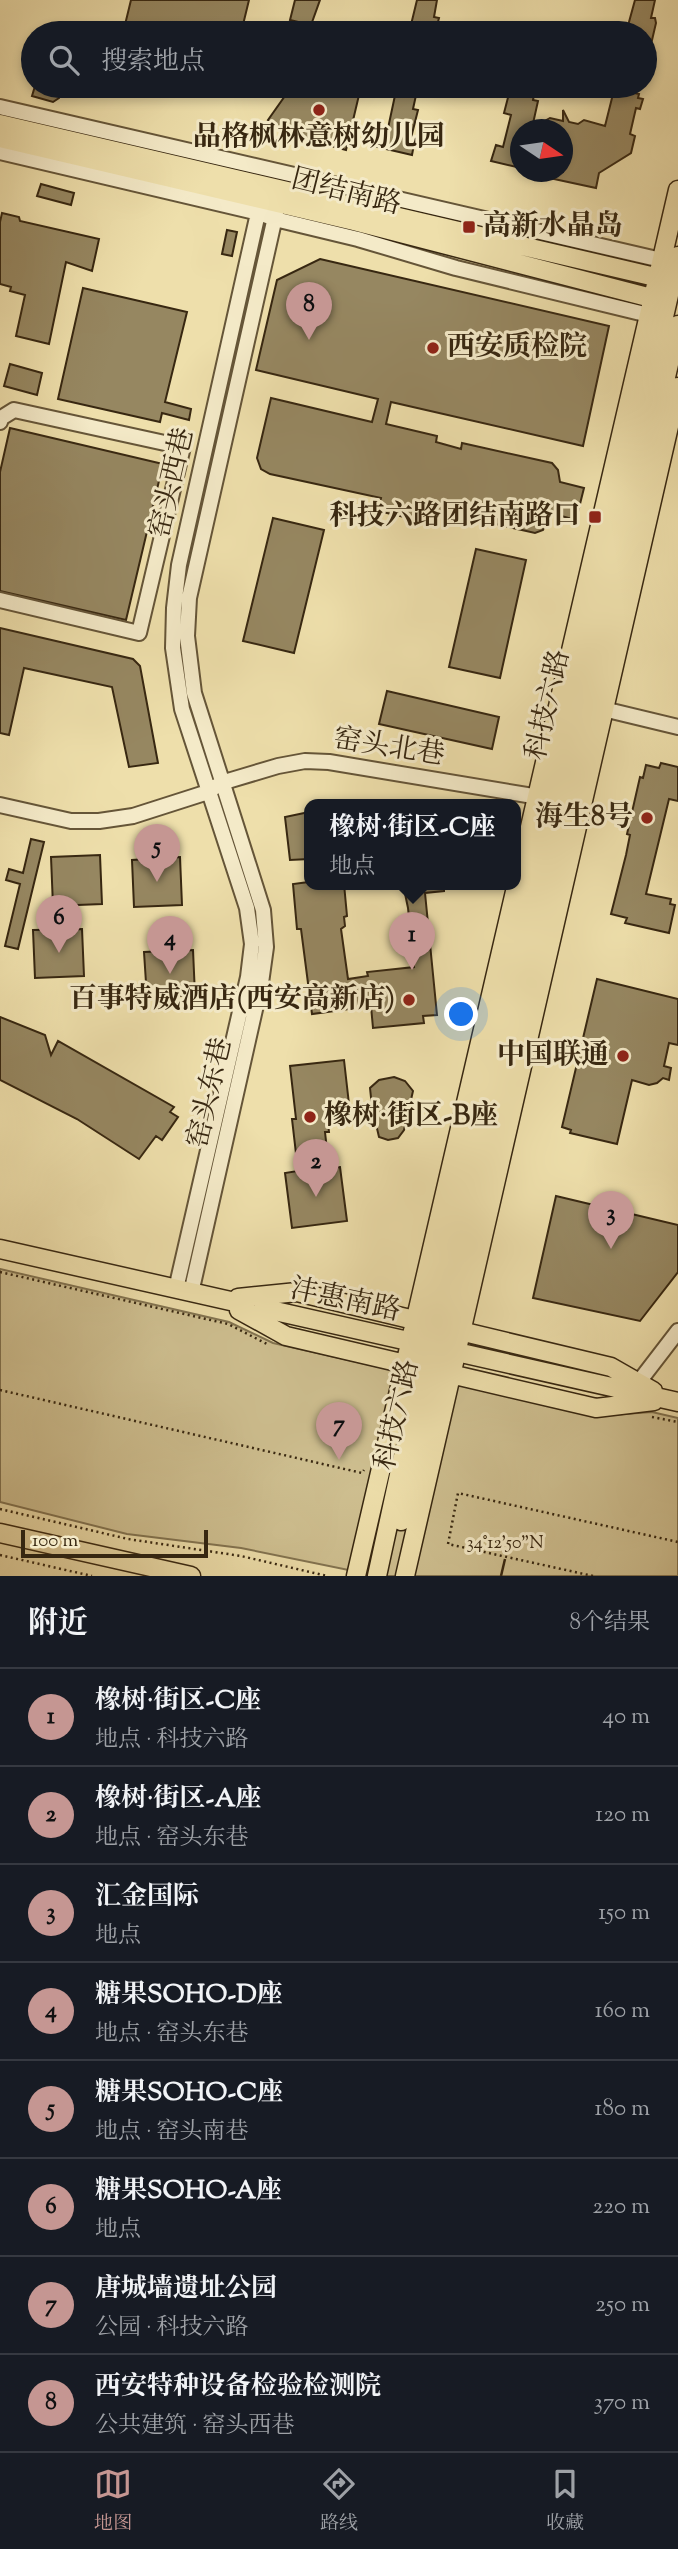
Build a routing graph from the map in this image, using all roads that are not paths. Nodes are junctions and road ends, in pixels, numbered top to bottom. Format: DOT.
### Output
graph roads {
  1 [pos="0,107"];
  2 [pos="0,124"];
  3 [pos="0,138"];
  4 [pos="0,152"];
  5 [pos="678,190"];
  6 [pos="270,202"];
  7 [pos="672,269"];
  8 [pos="667,313"];
  9 [pos="678,387"];
  10 [pos="0,422"];
  11 [pos="0,600"];
  12 [pos="590,706"];
  13 [pos="678,727"];
  14 [pos="221,783"];
  15 [pos="208,792"];
  16 [pos="553,799"];
  17 [pos="0,805"];
  18 [pos="0,1249"];
  19 [pos="184,1291"];
  20 [pos="220,1300"];
  21 [pos="439,1326"];
  22 [pos="678,1331"];
  23 [pos="434,1347"];
  24 [pos="428,1369"];
  25 [pos="638,1382"];
  26 [pos="673,1401"];
  27 [pos="0,1533"];
  28 [pos="191,1576"];
  29 [pos="356,1576"];
  30 [pos="377,1576"];
  31 [pos="388,1576"];
  32 [pos="405,1576"];
  1 -- 7 [label="street"];
  2 -- 6 [label="main road, 团结南路"];
  3 -- 6 [label="main road, 团结南路"];
  4 -- 6 [label="street"];
  5 -- 7 [label="main road, 科技六路"];
  6 -- 7 [label="main road, 团结南路"];
  6 -- 8 [label="main road, 团结南路"];
  6 -- 14 [label="street, 窑头西巷"];
  6 -- 15 [label="street, 窑头西巷"];
  7 -- 8 [label="main road, 科技六路"];
  8 -- 12 [label="main road, 科技六路"];
  8 -- 16 [label="main road"];
  9 -- 12 [label="main road"];
  10 -- 11 [label="street"];
  12 -- 13 [label="street"];
  12 -- 16 [label="main road, 科技六路"];
  12 -- 21 [label="main road"];
  14 -- 15 [label="street, 窑头北巷"];
  14 -- 16 [label="street, 窑头北巷"];
  14 -- 19 [label="street, 窑头东巷"];
  15 -- 17 [label="street, 窑头北巷"];
  15 -- 19 [label="street, 窑头东巷"];
  16 -- 21 [label="main road, 科技六路"];
  18 -- 19 [label="main road, 沣惠南路"];
  19 -- 20 [label="main road, 沣惠南路"];
  20 -- 21 [label="main road"];
  20 -- 23 [label="main road, 沣惠南路"];
  20 -- 24 [label="main road"];
  21 -- 23 [label="main road, 科技六路"];
  21 -- 23 [label="main road"];
  21 -- 25 [label="main road"];
  22 -- 25 [label="street"];
  23 -- 24 [label="main road, 科技六路"];
  23 -- 24 [label="main road"];
  23 -- 26 [label="main road, 沣惠南路"];
  24 -- 26 [label="main road"];
  24 -- 29 [label="main road"];
  24 -- 30 [label="main road, 科技六路"];
  24 -- 31 [label="main road, 科技六路"];
  24 -- 32 [label="main road"];
  25 -- 26 [label="main road"];
  27 -- 28 [label="main road"];
}
